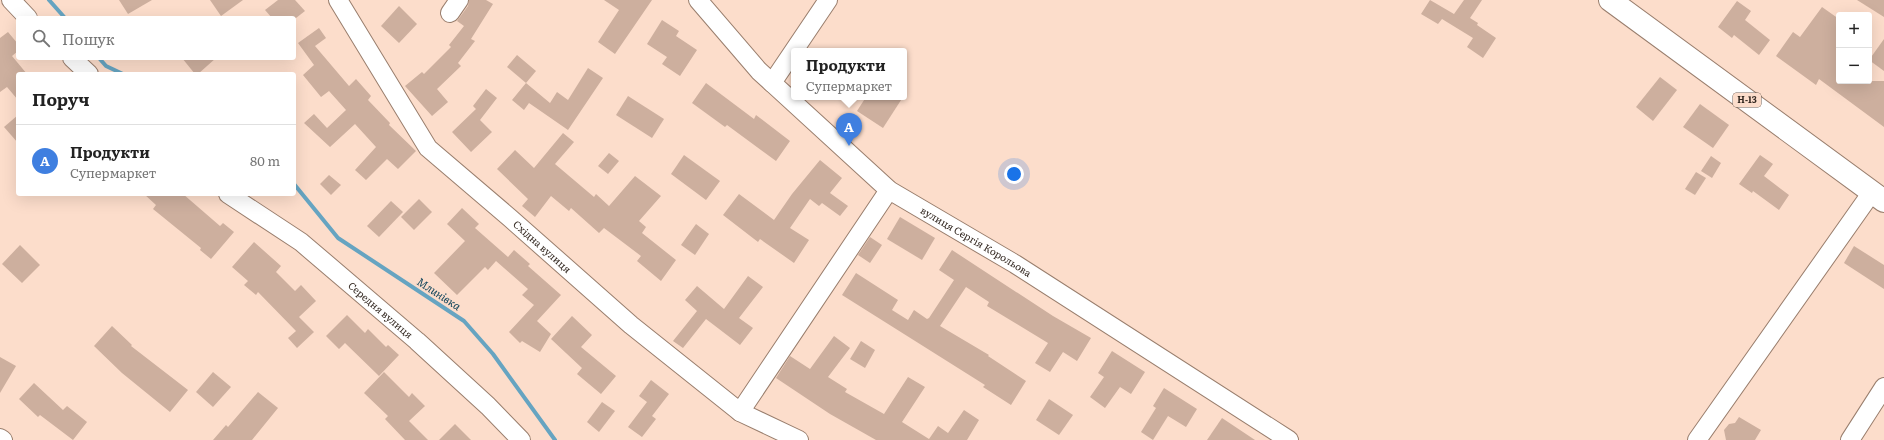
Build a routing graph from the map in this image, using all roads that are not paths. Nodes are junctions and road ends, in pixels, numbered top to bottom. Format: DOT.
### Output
graph roads {
  1 [pos="11,0"];
  2 [pos="338,0"];
  3 [pos="698,0"];
  4 [pos="828,0"];
  5 [pos="1610,0"];
  6 [pos="26,16"];
  7 [pos="796,48"];
  8 [pos="791,55"];
  9 [pos="74,60"];
  10 [pos="87,72"];
  11 [pos="772,83"];
  12 [pos="889,190"];
  13 [pos="231,196"];
  14 [pos="1878,196"];
  15 [pos="1884,387"];
  16 [pos="740,412"];
  17 [pos="0,438"];
  18 [pos="3,440"];
  19 [pos="521,440"];
  20 [pos="799,440"];
  21 [pos="1289,440"];
  22 [pos="1697,440"];
  23 [pos="1850,440"];
  1 -- 6 [label="street"];
  2 -- 16 [label="street, Східна вулиця"];
  3 -- 11 [label="street, вулиця Сергія Корольова"];
  4 -- 7 [label="street"];
  5 -- 14 [label="main road, Н-13"];
  8 -- 11 [label="street"];
  9 -- 10 [label="street"];
  11 -- 12 [label="street, вулиця Сергія Корольова"];
  12 -- 16 [label="street"];
  12 -- 21 [label="street, вулиця Сергія Корольова"];
  13 -- 19 [label="street, Середня вулиця"];
  14 -- 22 [label="street"];
  15 -- 23 [label="street"];
  16 -- 20 [label="street, Східна вулиця"];
  17 -- 18 [label="street"];
}
